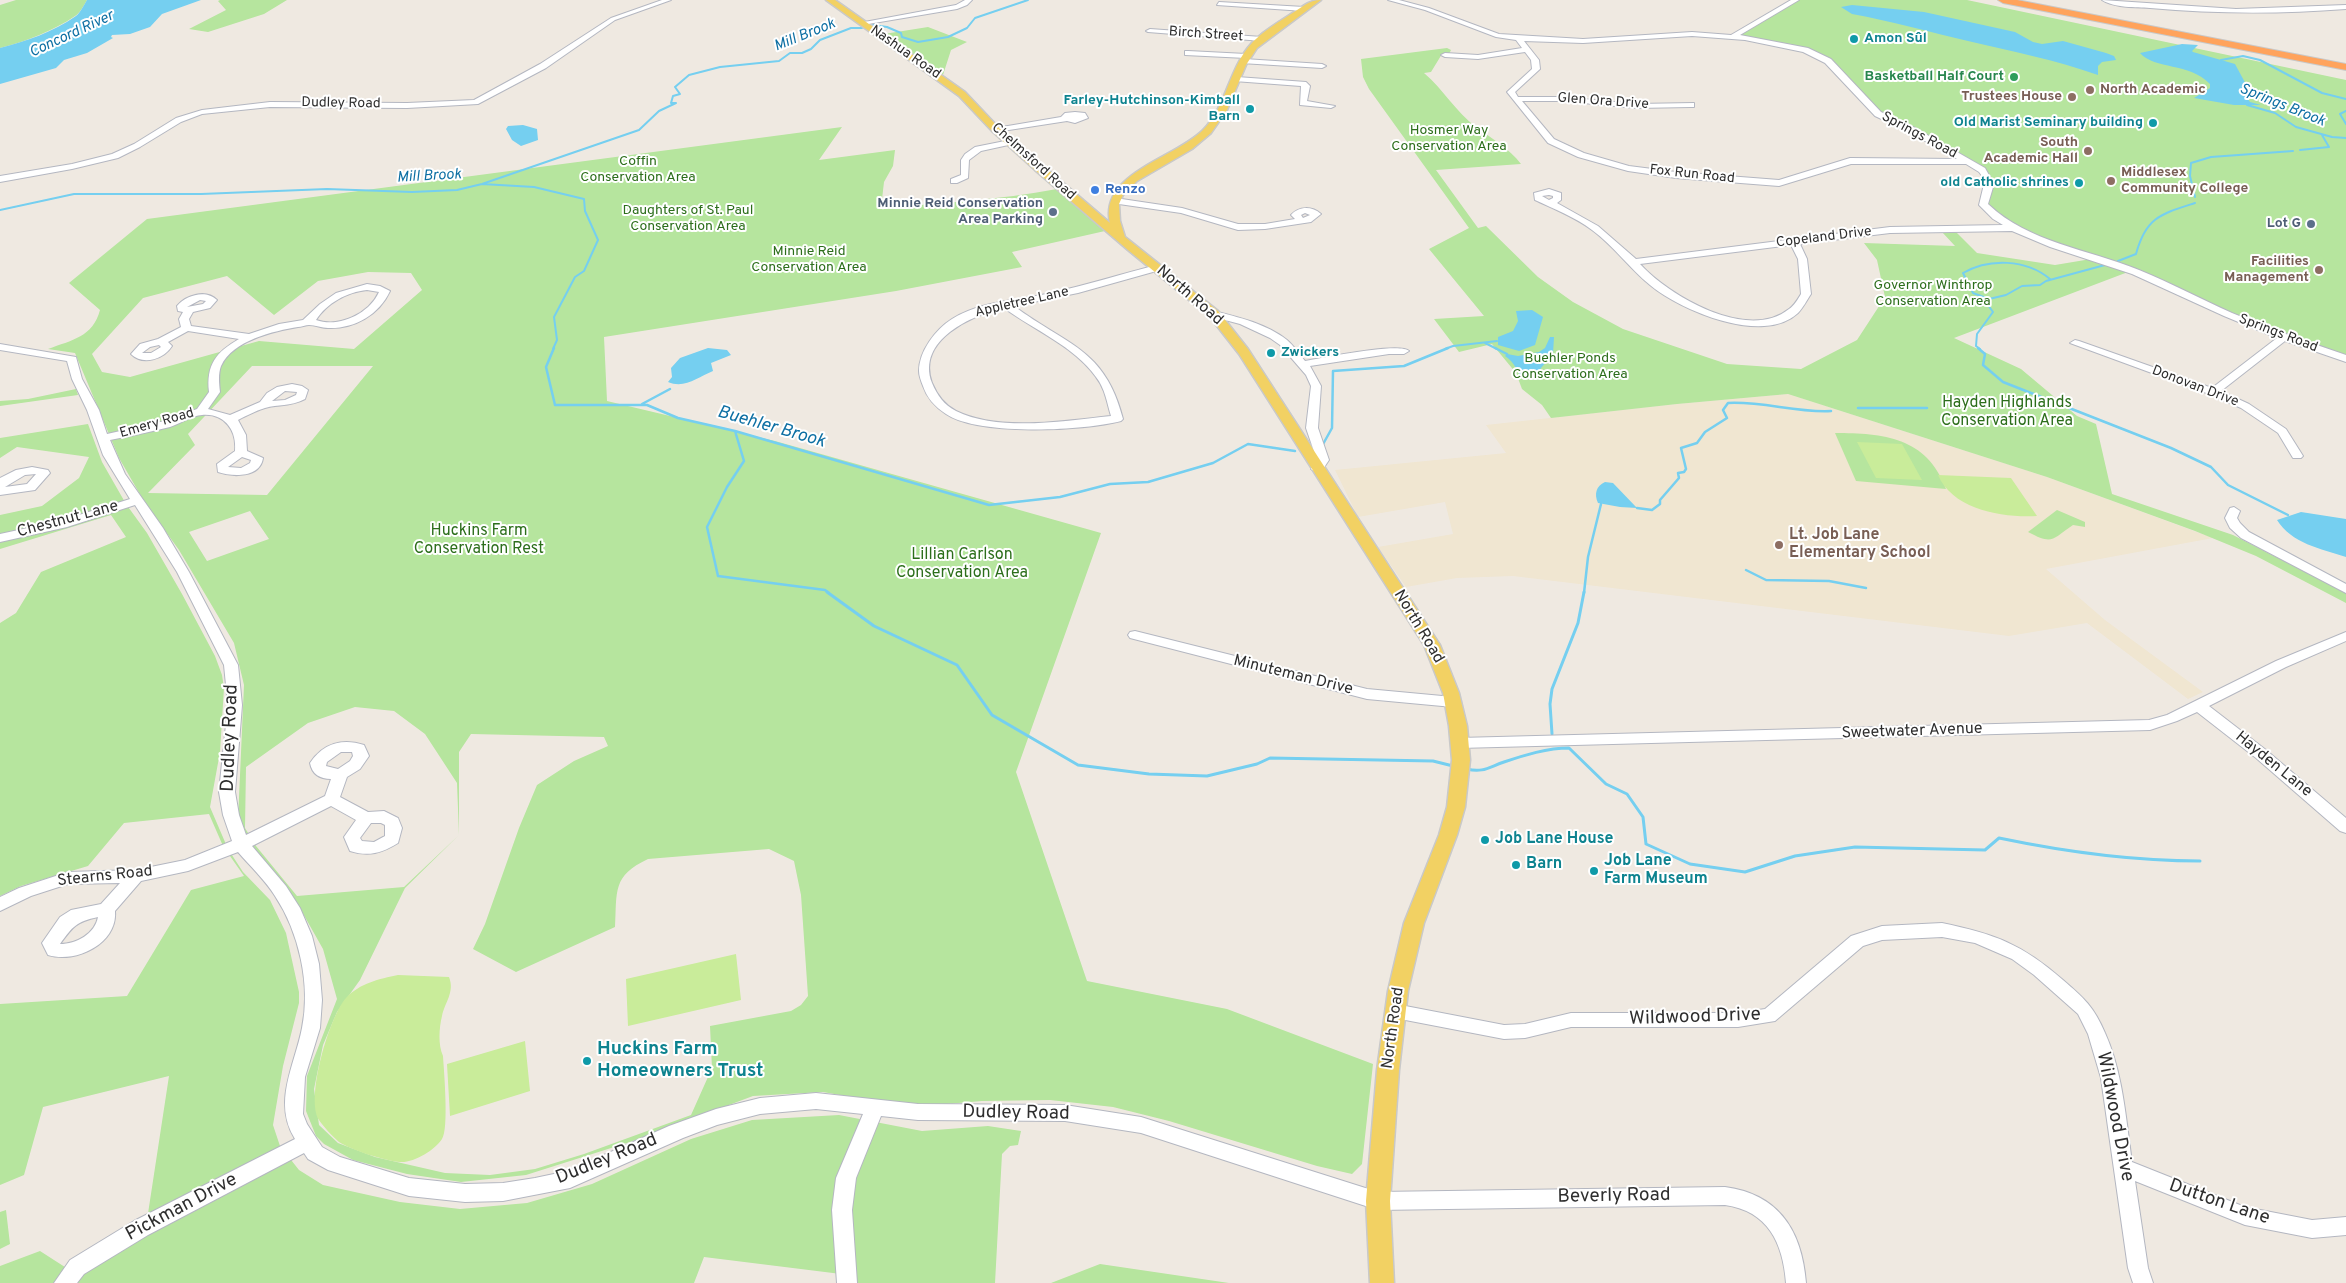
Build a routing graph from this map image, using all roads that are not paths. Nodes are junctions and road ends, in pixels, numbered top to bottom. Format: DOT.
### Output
graph roads {
  1 [pos="668,0"];
  2 [pos="830,0"];
  3 [pos="969,0"];
  4 [pos="1318,0"];
  5 [pos="1391,0"];
  6 [pos="1796,0"];
  7 [pos="2003,0"];
  8 [pos="2035,0"];
  9 [pos="2105,0"];
  10 [pos="1219,4"];
  11 [pos="2346,7"];
  12 [pos="1304,9"];
  13 [pos="862,23"];
  14 [pos="1150,31"];
  15 [pos="1732,37"];
  16 [pos="1262,39"];
  17 [pos="1519,39"];
  18 [pos="1526,50"];
  19 [pos="1188,53"];
  20 [pos="1445,55"];
  21 [pos="1245,59"];
  22 [pos="2346,60"];
  23 [pos="1322,66"];
  24 [pos="2346,67"];
  25 [pos="1237,79"];
  26 [pos="1516,99"];
  27 [pos="1691,105"];
  28 [pos="1331,106"];
  29 [pos="976,110"];
  30 [pos="1066,119"];
  31 [pos="996,130"];
  32 [pos="1010,142"];
  33 [pos="1967,162"];
  34 [pos="0,179"];
  35 [pos="954,181"];
  36 [pos="1550,203"];
  37 [pos="1114,205"];
  38 [pos="1090,212"];
  39 [pos="1300,220"];
  40 [pos="2015,228"];
  41 [pos="1118,235"];
  42 [pos="1792,242"];
  43 [pos="1634,262"];
  44 [pos="1158,268"];
  45 [pos="1007,305"];
  46 [pos="189,310"];
  47 [pos="1214,314"];
  48 [pos="309,321"];
  49 [pos="186,328"];
  50 [pos="248,337"];
  51 [pos="2284,337"];
  52 [pos="161,342"];
  53 [pos="2075,343"];
  54 [pos="0,348"];
  55 [pos="1404,351"];
  56 [pos="2346,359"];
  57 [pos="1304,364"];
  58 [pos="2213,392"];
  59 [pos="265,404"];
  60 [pos="201,411"];
  61 [pos="230,419"];
  62 [pos="104,438"];
  63 [pos="241,453"];
  64 [pos="2297,456"];
  65 [pos="1317,469"];
  66 [pos="0,486"];
  67 [pos="0,492"];
  68 [pos="136,501"];
  69 [pos="2234,512"];
  70 [pos="0,538"];
  71 [pos="2346,589"];
  72 [pos="1135,636"];
  73 [pos="2346,636"];
  74 [pos="1453,702"];
  75 [pos="2198,705"];
  76 [pos="1459,743"];
  77 [pos="341,774"];
  78 [pos="331,799"];
  79 [pos="366,818"];
  80 [pos="2346,827"];
  81 [pos="242,844"];
  82 [pos="136,876"];
  83 [pos="0,905"];
  84 [pos="106,910"];
  85 [pos="1395,1011"];
  86 [pos="875,1108"];
  87 [pos="307,1142"];
  88 [pos="2124,1168"];
  89 [pos="1378,1201"];
  90 [pos="2346,1226"];
  91 [pos="64,1283"];
  92 [pos="847,1283"];
  93 [pos="1382,1283"];
  94 [pos="1796,1283"];
  95 [pos="2143,1283"];
  1 -- 34 [label="street, Dudley Road"];
  2 -- 13 [label="main road, Nashua Road"];
  3 -- 13 [label="street"];
  4 -- 12 [label="main road"];
  5 -- 17 [label="street, Springs Road"];
  6 -- 15 [label="street"];
  7 -- 24 [label="highway"];
  8 -- 22 [label="highway"];
  9 -- 11 [label="street"];
  10 -- 12 [label="street"];
  12 -- 16 [label="main road"];
  13 -- 29 [label="main road, Nashua Road"];
  14 -- 16 [label="street, Birch Street"];
  15 -- 17 [label="street, Springs Road"];
  15 -- 33 [label="street, Springs Road"];
  16 -- 21 [label="main road"];
  17 -- 18 [label="street"];
  18 -- 20 [label="street"];
  18 -- 26 [label="street"];
  19 -- 21 [label="street"];
  21 -- 23 [label="street"];
  21 -- 25 [label="main road"];
  25 -- 28 [label="street"];
  25 -- 37 [label="main road"];
  26 -- 27 [label="street, Glen Ora Drive"];
  26 -- 33 [label="street, Fox Run Road"];
  29 -- 31 [label="main road, Chelmsford Road"];
  30 -- 31 [label="street"];
  31 -- 32 [label="main road, Chelmsford Road"];
  32 -- 35 [label="street"];
  32 -- 38 [label="main road, Chelmsford Road"];
  33 -- 40 [label="street, Springs Road"];
  36 -- 43 [label="street"];
  37 -- 38 [label="main road"];
  37 -- 39 [label="street"];
  37 -- 41 [label="main road"];
  38 -- 41 [label="main road, North Road"];
  40 -- 42 [label="street, Copeland Drive"];
  40 -- 51 [label="street, Springs Road"];
  41 -- 44 [label="main road, North Road"];
  42 -- 43 [label="street, Copeland Drive"];
  42 -- 43 [label="street"];
  44 -- 45 [label="street, Appletree Lane"];
  44 -- 47 [label="main road, North Road"];
  45 -- 45 [label="street, Appletree Lane"];
  46 -- 49 [label="street"];
  47 -- 57 [label="street"];
  47 -- 65 [label="main road, North Road"];
  48 -- 48 [label="street, Emery Road"];
  48 -- 50 [label="street, Emery Road"];
  49 -- 50 [label="street"];
  49 -- 52 [label="street"];
  50 -- 60 [label="street, Emery Road"];
  51 -- 56 [label="street, Springs Road"];
  51 -- 58 [label="street"];
  53 -- 58 [label="street, Donovan Drive"];
  54 -- 62 [label="street, Dudley Road"];
  55 -- 57 [label="street"];
  57 -- 65 [label="street"];
  58 -- 64 [label="street, Donovan Drive"];
  59 -- 61 [label="street"];
  60 -- 61 [label="street"];
  60 -- 62 [label="street, Emery Road"];
  61 -- 63 [label="street"];
  62 -- 68 [label="street, Dudley Road"];
  65 -- 74 [label="main road, North Road"];
  66 -- 67 [label="street"];
  68 -- 70 [label="street, Chestnut Lane"];
  68 -- 81 [label="street, Dudley Road"];
  69 -- 71 [label="street"];
  72 -- 74 [label="street, Minuteman Drive"];
  73 -- 75 [label="street, Sweetwater Avenue"];
  74 -- 76 [label="main road, North Road"];
  75 -- 76 [label="street, Sweetwater Avenue"];
  75 -- 80 [label="street, Hayden Lane"];
  76 -- 85 [label="main road, North Road"];
  77 -- 78 [label="street"];
  78 -- 79 [label="street"];
  78 -- 81 [label="street, Stearns Road"];
  81 -- 82 [label="street, Stearns Road"];
  81 -- 87 [label="street, Dudley Road"];
  82 -- 83 [label="street, Stearns Road"];
  82 -- 84 [label="street"];
  85 -- 88 [label="street, Wildwood Drive"];
  85 -- 89 [label="main road, North Road"];
  86 -- 87 [label="street, Dudley Road"];
  86 -- 89 [label="street, Dudley Road"];
  86 -- 92 [label="street"];
  87 -- 91 [label="street, Pickman Drive"];
  88 -- 90 [label="street, Dutton Lane"];
  88 -- 95 [label="street, Wildwood Drive"];
  89 -- 93 [label="main road, North Road"];
  89 -- 94 [label="street, Beverly Road"];
}
